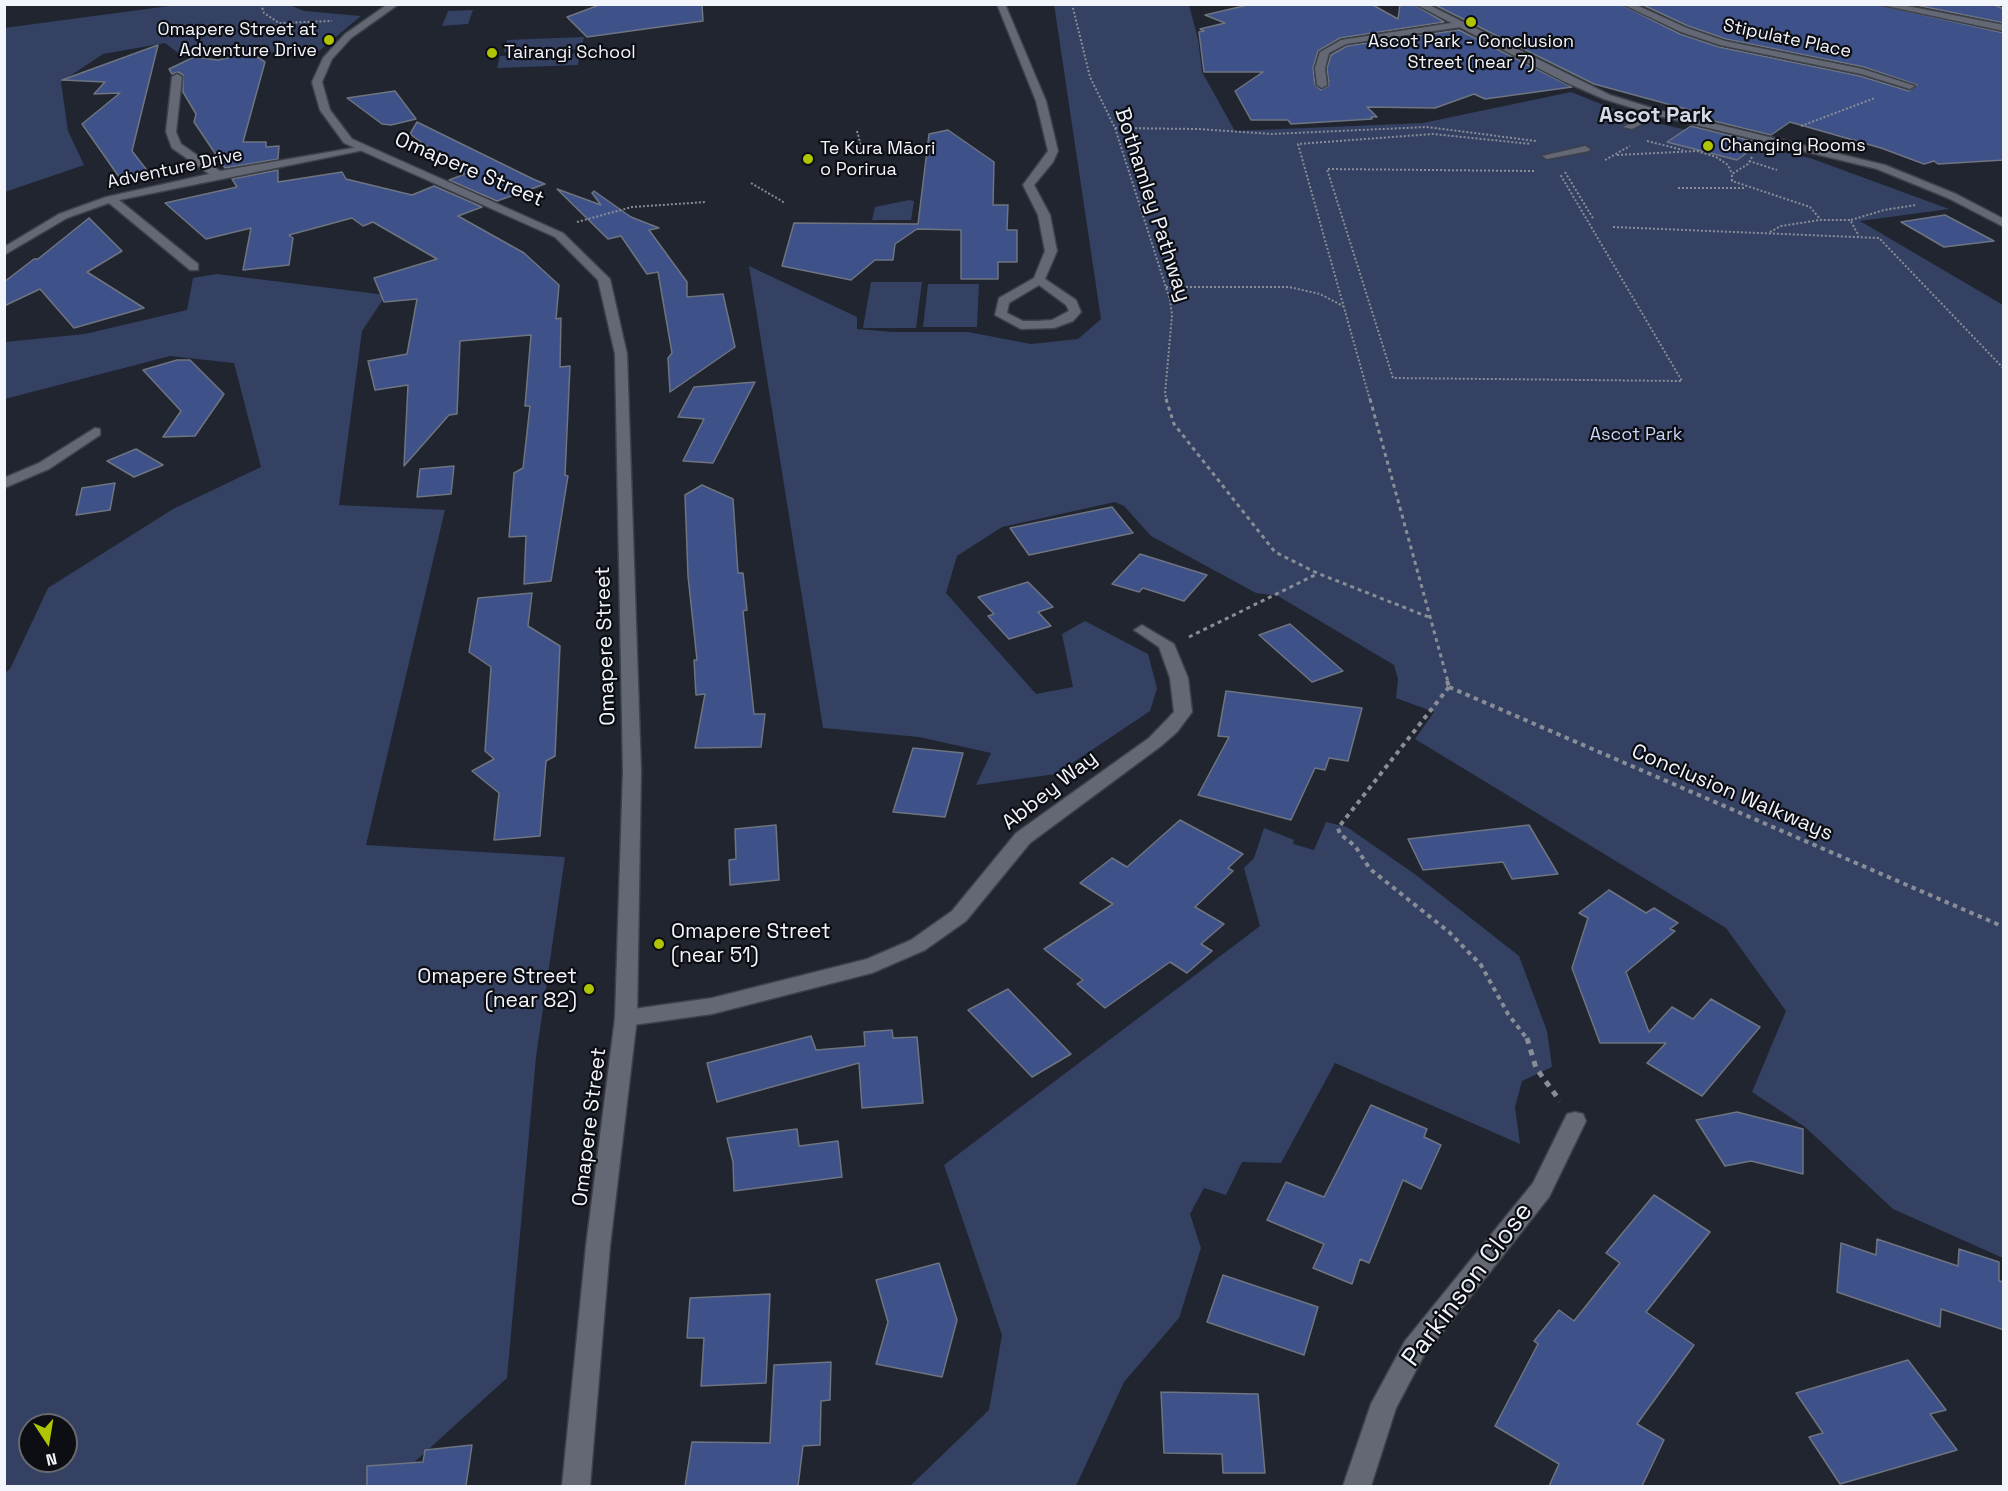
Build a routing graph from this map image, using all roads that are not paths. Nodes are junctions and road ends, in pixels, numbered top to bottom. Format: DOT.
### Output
graph roads {
  1 [pos="395,4"];
  2 [pos="1001,4"];
  3 [pos="1419,4"];
  4 [pos="1626,4"];
  5 [pos="1881,4"];
  6 [pos="1458,25"];
  7 [pos="2004,28"];
  8 [pos="177,77"];
  9 [pos="1322,86"];
  10 [pos="1910,86"];
  11 [pos="1659,113"];
  12 [pos="1628,127"];
  13 [pos="364,149"];
  14 [pos="1585,149"];
  15 [pos="1547,156"];
  16 [pos="218,175"];
  17 [pos="110,200"];
  18 [pos="2004,224"];
  19 [pos="4,252"];
  20 [pos="194,267"];
  21 [pos="1039,280"];
  22 [pos="95,432"];
  23 [pos="4,484"];
  24 [pos="1142,630"];
  25 [pos="626,1018"];
  26 [pos="1575,1121"];
  27 [pos="576,1486"];
  28 [pos="1357,1486"];
  1 -- 13 [label="street, Omapere Street"];
  2 -- 21 [label="street"];
  3 -- 6 [label="street"];
  4 -- 10 [label="street, Stipulate Place"];
  5 -- 7 [label="street"];
  6 -- 9 [label="street"];
  6 -- 11 [label="street"];
  8 -- 16 [label="street"];
  11 -- 12 [label="street"];
  11 -- 18 [label="street"];
  13 -- 16 [label="street, Adventure Drive"];
  13 -- 25 [label="street, Omapere Street"];
  14 -- 15 [label="street"];
  16 -- 17 [label="street, Adventure Drive"];
  17 -- 19 [label="street, Adventure Drive"];
  17 -- 20 [label="street"];
  21 -- 21 [label="street"];
  22 -- 23 [label="street"];
  24 -- 25 [label="street, Abbey Way"];
  25 -- 27 [label="street, Omapere Street"];
  26 -- 28 [label="street, Parkinson Close"];
}
